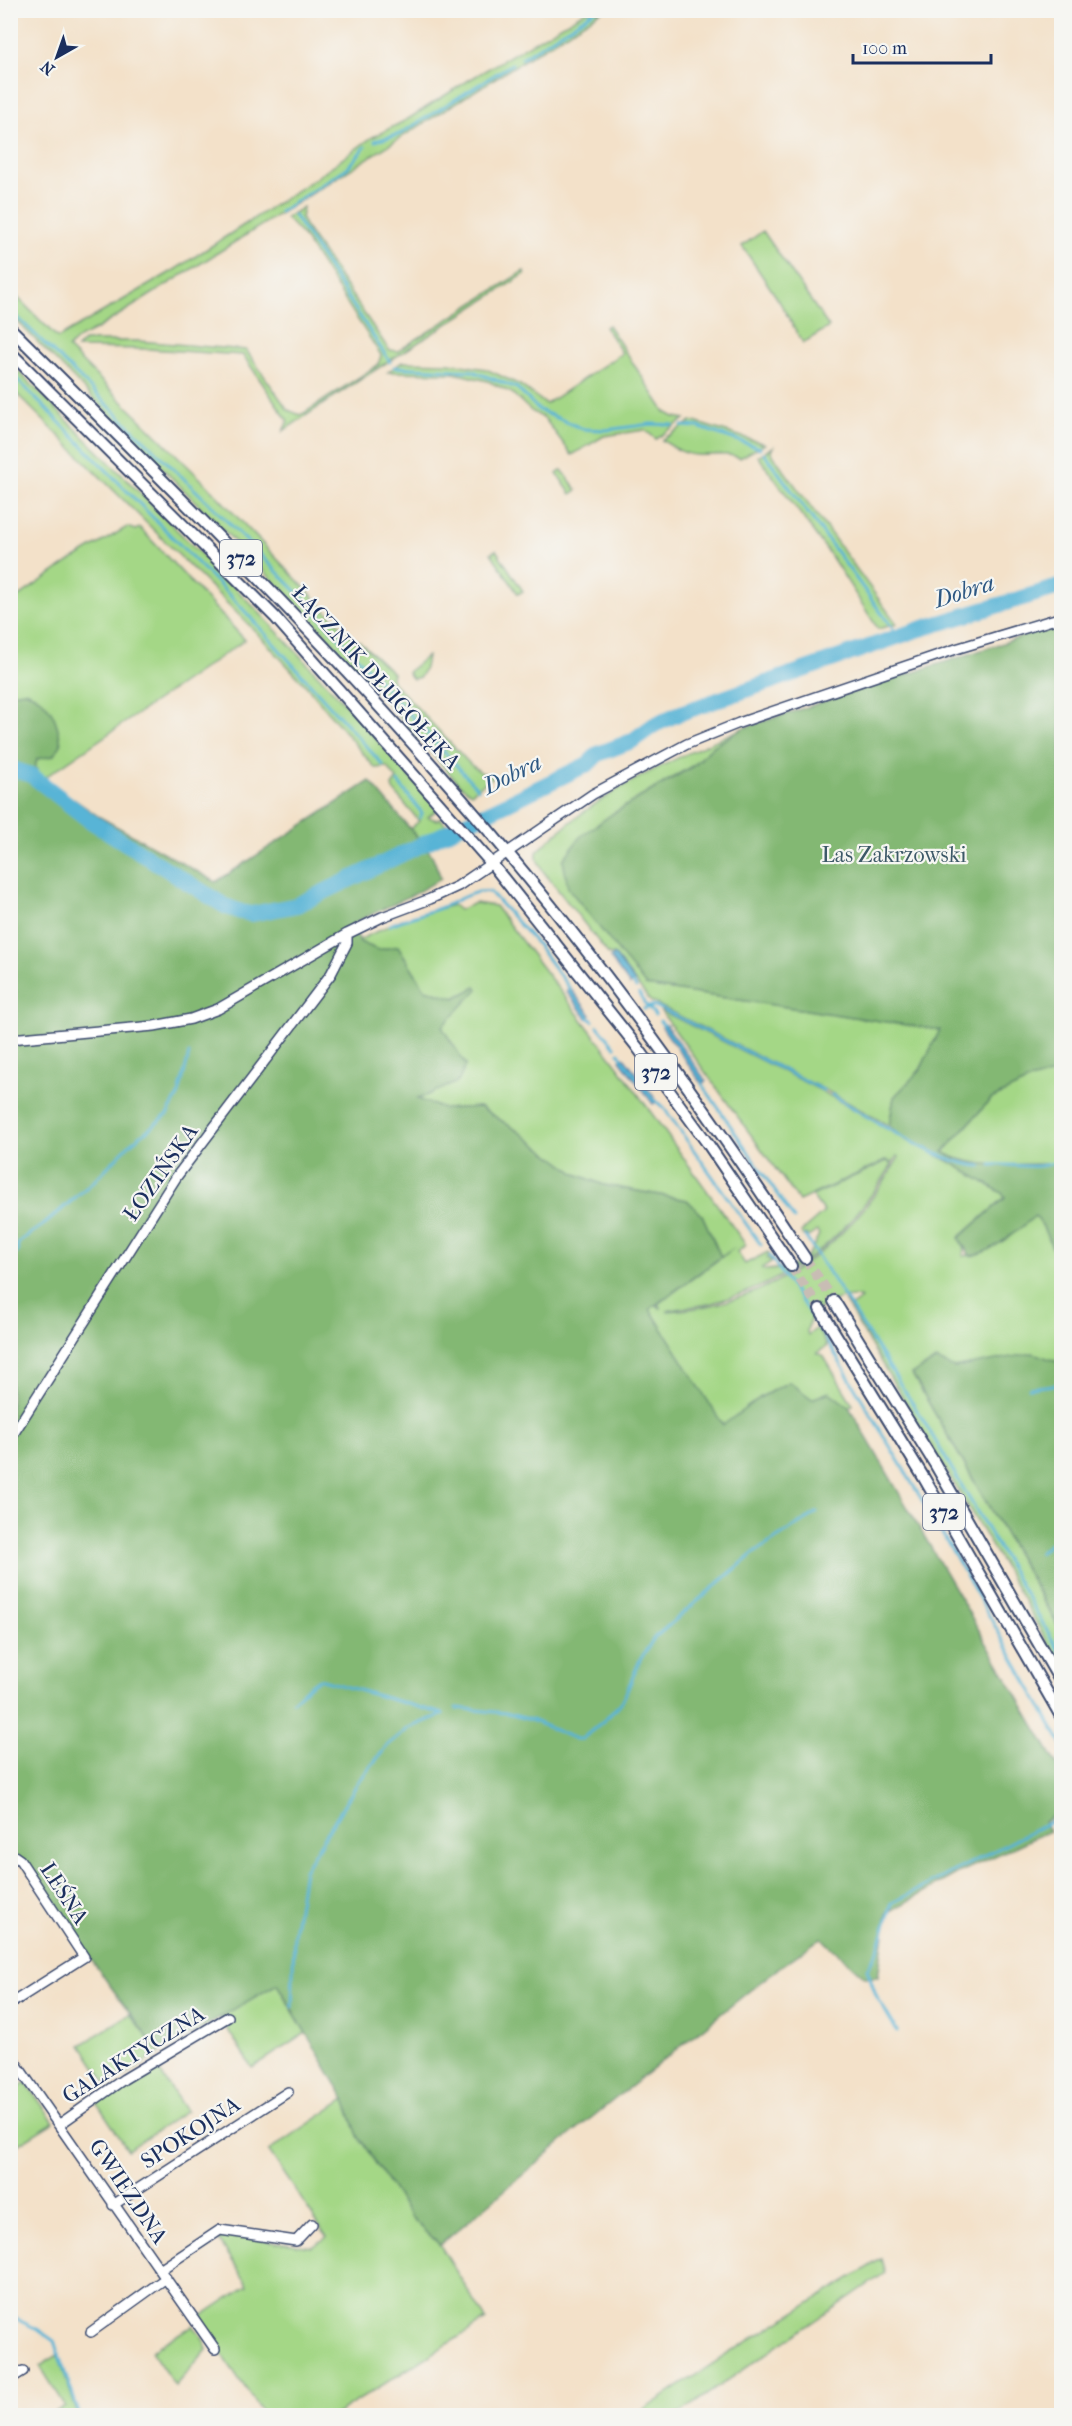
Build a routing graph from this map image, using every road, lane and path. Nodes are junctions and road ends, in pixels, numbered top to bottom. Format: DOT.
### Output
graph roads {
  1 [pos="10,328"];
  2 [pos="10,352"];
  3 [pos="1062,617"];
  4 [pos="507,854"];
  5 [pos="492,864"];
  6 [pos="347,934"];
  7 [pos="10,1039"];
  8 [pos="805,1258"];
  9 [pos="791,1266"];
  10 [pos="834,1301"];
  11 [pos="820,1310"];
  12 [pos="10,1438"];
  13 [pos="1062,1684"];
  14 [pos="1062,1718"];
  15 [pos="10,1852"];
  16 [pos="10,2004"];
  17 [pos="228,2017"];
  18 [pos="10,2055"];
  19 [pos="288,2092"];
  20 [pos="60,2124"];
  21 [pos="113,2205"];
  22 [pos="312,2224"];
  23 [pos="160,2270"];
  24 [pos="166,2278"];
  25 [pos="91,2332"];
  26 [pos="215,2349"];
  27 [pos="23,2371"];
  28 [pos="10,2379"];
  1 -- 4 [label="main road, ŁĄCZNIK DŁUGOŁĘKA / 372"];
  2 -- 5 [label="main road, ŁĄCZNIK DŁUGOŁĘKA / 372"];
  3 -- 4 [label="street"];
  4 -- 5 [label="street"];
  4 -- 8 [label="main road, ŁĄCZNIK DŁUGOŁĘKA / 372"];
  5 -- 6 [label="street"];
  5 -- 9 [label="main road, ŁĄCZNIK DŁUGOŁĘKA / 372"];
  6 -- 7 [label="street"];
  6 -- 12 [label="street, ŁOZIŃSKA"];
  10 -- 13 [label="main road, 372"];
  11 -- 14 [label="main road, 372"];
  15 -- 16 [label="street, LEŚNA"];
  17 -- 20 [label="street, GALAKTYCZNA"];
  18 -- 20 [label="street, GWIEZDNA"];
  19 -- 21 [label="street, SPOKOJNA"];
  20 -- 21 [label="street, GWIEZDNA"];
  21 -- 23 [label="street, GWIEZDNA"];
  22 -- 23 [label="street"];
  23 -- 24 [label="street, GWIEZDNA"];
  24 -- 25 [label="street"];
  24 -- 26 [label="street, GWIEZDNA"];
  27 -- 28 [label="street"];
}
